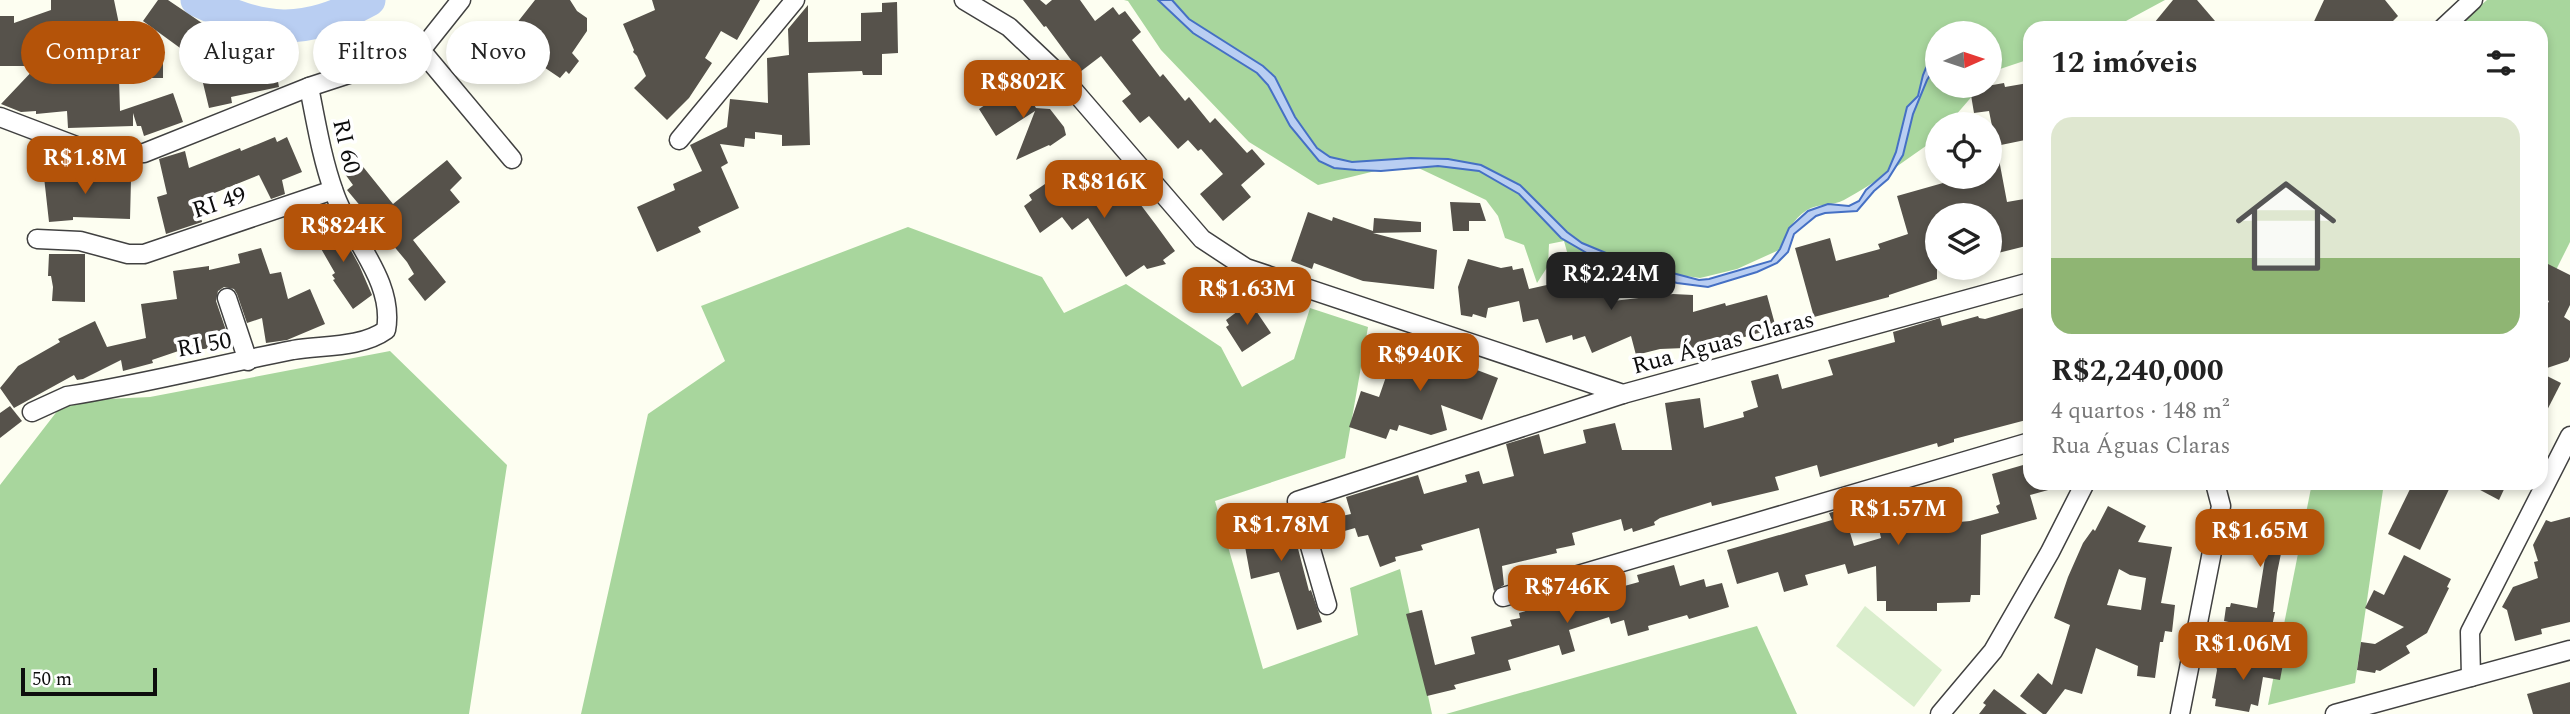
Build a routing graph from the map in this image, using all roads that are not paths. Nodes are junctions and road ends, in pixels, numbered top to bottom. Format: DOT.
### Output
graph roads {
  1 [pos="461,0"];
  2 [pos="795,0"];
  3 [pos="964,0"];
  4 [pos="2473,0"];
  5 [pos="2450,21"];
  6 [pos="432,34"];
  7 [pos="432,62"];
  8 [pos="318,84"];
  9 [pos="309,87"];
  10 [pos="0,117"];
  11 [pos="679,140"];
  12 [pos="512,159"];
  13 [pos="333,190"];
  14 [pos="37,239"];
  15 [pos="2023,284"];
  16 [pos="227,298"];
  17 [pos="386,330"];
  18 [pos="248,361"];
  19 [pos="1623,394"];
  20 [pos="32,412"];
  21 [pos="2570,436"];
  22 [pos="2023,444"];
  23 [pos="2564,459"];
  24 [pos="2548,488"];
  25 [pos="2081,490"];
  26 [pos="2217,490"];
  27 [pos="2547,490"];
  28 [pos="1503,597"];
  29 [pos="1327,605"];
  30 [pos="2570,650"];
  31 [pos="2471,677"];
  32 [pos="1940,714"];
  33 [pos="2180,714"];
  34 [pos="2335,714"];
  1 -- 6 [label="street"];
  2 -- 11 [label="street"];
  3 -- 19 [label="street, Rua Águas Claras"];
  4 -- 5 [label="street"];
  7 -- 12 [label="street"];
  8 -- 9 [label="street"];
  9 -- 10 [label="street"];
  9 -- 13 [label="street, RI 60"];
  13 -- 14 [label="street, RI 49"];
  13 -- 17 [label="street, RI 60"];
  15 -- 19 [label="street, Rua Águas Claras"];
  16 -- 18 [label="street"];
  17 -- 18 [label="street, RI 50"];
  18 -- 20 [label="street, RI 50"];
  19 -- 29 [label="street"];
  21 -- 23 [label="street"];
  22 -- 28 [label="street"];
  23 -- 24 [label="street"];
  25 -- 32 [label="street"];
  26 -- 33 [label="street"];
  27 -- 31 [label="street"];
  30 -- 31 [label="street"];
  31 -- 34 [label="street"];
}
